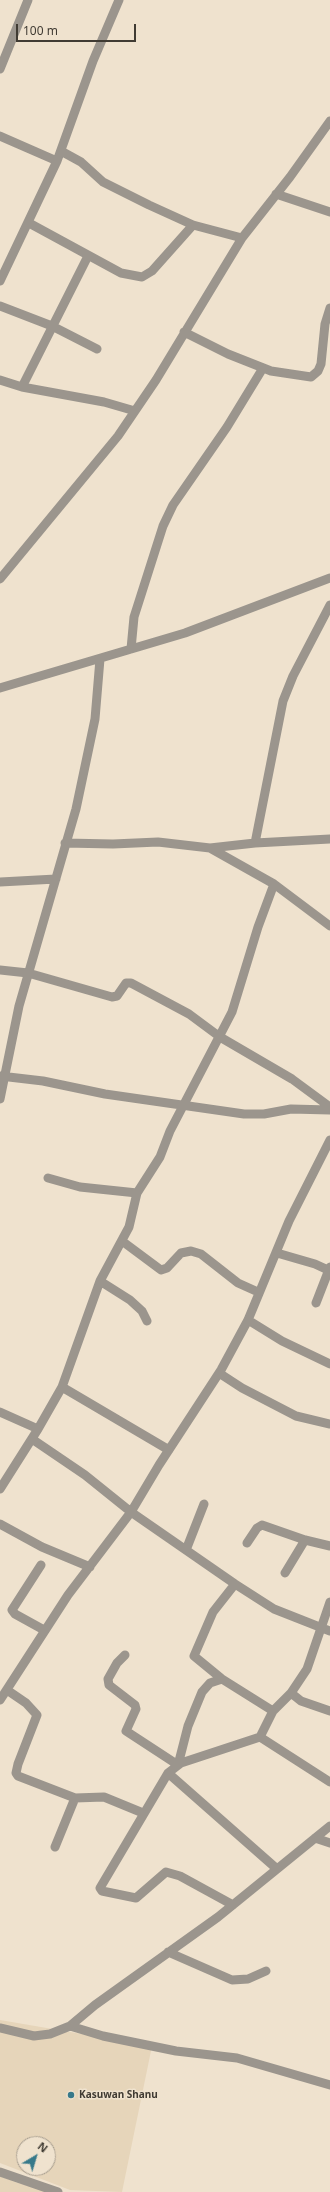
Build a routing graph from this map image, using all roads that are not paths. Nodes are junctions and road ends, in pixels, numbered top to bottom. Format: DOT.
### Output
graph roads {
  1 [pos="28,0"];
  2 [pos="119,0"];
  3 [pos="0,69"];
  4 [pos="330,121"];
  5 [pos="0,136"];
  6 [pos="61,151"];
  7 [pos="57,161"];
  8 [pos="276,194"];
  9 [pos="330,212"];
  10 [pos="29,223"];
  11 [pos="193,225"];
  12 [pos="242,238"];
  13 [pos="88,256"];
  14 [pos="0,281"];
  15 [pos="0,306"];
  16 [pos="330,309"];
  17 [pos="52,326"];
  18 [pos="184,332"];
  19 [pos="97,348"];
  20 [pos="263,368"];
  21 [pos="0,380"];
  22 [pos="22,386"];
  23 [pos="135,410"];
  24 [pos="330,578"];
  25 [pos="0,579"];
  26 [pos="330,605"];
  27 [pos="131,650"];
  28 [pos="100,659"];
  29 [pos="0,688"];
  30 [pos="330,839"];
  31 [pos="65,843"];
  32 [pos="255,843"];
  33 [pos="210,848"];
  34 [pos="56,879"];
  35 [pos="0,882"];
  36 [pos="274,884"];
  37 [pos="330,926"];
  38 [pos="0,970"];
  39 [pos="28,973"];
  40 [pos="220,1037"];
  41 [pos="2,1076"];
  42 [pos="0,1099"];
  43 [pos="184,1105"];
  44 [pos="330,1109"];
  45 [pos="330,1140"];
  46 [pos="48,1178"];
  47 [pos="137,1193"];
  48 [pos="122,1241"];
  49 [pos="277,1253"];
  50 [pos="330,1269"];
  51 [pos="100,1281"];
  52 [pos="258,1292"];
  53 [pos="316,1303"];
  54 [pos="248,1320"];
  55 [pos="148,1321"];
  56 [pos="330,1364"];
  57 [pos="219,1373"];
  58 [pos="62,1386"];
  59 [pos="0,1412"];
  60 [pos="330,1424"];
  61 [pos="38,1429"];
  62 [pos="32,1439"];
  63 [pos="169,1450"];
  64 [pos="0,1489"];
  65 [pos="204,1504"];
  66 [pos="131,1512"];
  67 [pos="0,1524"];
  68 [pos="305,1540"];
  69 [pos="247,1543"];
  70 [pos="330,1546"];
  71 [pos="186,1550"];
  72 [pos="41,1565"];
  73 [pos="90,1567"];
  74 [pos="285,1573"];
  75 [pos="235,1584"];
  76 [pos="330,1602"];
  77 [pos="326,1629"];
  78 [pos="44,1630"];
  79 [pos="125,1655"];
  80 [pos="222,1679"];
  81 [pos="5,1687"];
  82 [pos="291,1693"];
  83 [pos="0,1700"];
  84 [pos="273,1711"];
  85 [pos="330,1711"];
  86 [pos="260,1737"];
  87 [pos="178,1765"];
  88 [pos="168,1773"];
  89 [pos="330,1782"];
  90 [pos="75,1798"];
  91 [pos="143,1814"];
  92 [pos="330,1826"];
  93 [pos="315,1838"];
  94 [pos="330,1843"];
  95 [pos="56,1847"];
  96 [pos="277,1869"];
  97 [pos="233,1904"];
  98 [pos="168,1952"];
  99 [pos="266,1971"];
  100 [pos="70,2026"];
  101 [pos="0,2028"];
  102 [pos="330,2085"];
  103 [pos="0,2172"];
  104 [pos="58,2192"];
  1 -- 3 [label="street"];
  2 -- 6 [label="street"];
  4 -- 8 [label="street"];
  5 -- 7 [label="street"];
  6 -- 7 [label="street"];
  6 -- 11 [label="street"];
  7 -- 10 [label="street"];
  8 -- 9 [label="street"];
  8 -- 12 [label="street"];
  10 -- 13 [label="street"];
  10 -- 14 [label="street"];
  11 -- 12 [label="street"];
  11 -- 13 [label="street"];
  12 -- 18 [label="street"];
  13 -- 17 [label="street"];
  15 -- 17 [label="street"];
  16 -- 20 [label="street"];
  17 -- 19 [label="street"];
  17 -- 22 [label="street"];
  18 -- 20 [label="street"];
  18 -- 23 [label="street"];
  20 -- 27 [label="street"];
  21 -- 22 [label="street"];
  22 -- 23 [label="street"];
  23 -- 25 [label="street"];
  24 -- 27 [label="street"];
  26 -- 32 [label="street"];
  27 -- 28 [label="street"];
  28 -- 29 [label="street"];
  28 -- 31 [label="street"];
  30 -- 32 [label="street"];
  31 -- 33 [label="street"];
  31 -- 34 [label="street"];
  32 -- 33 [label="street"];
  33 -- 36 [label="street"];
  34 -- 35 [label="street"];
  34 -- 39 [label="street"];
  36 -- 37 [label="street"];
  36 -- 40 [label="street"];
  38 -- 39 [label="street"];
  39 -- 40 [label="street"];
  39 -- 41 [label="street"];
  40 -- 43 [label="street"];
  40 -- 44 [label="street"];
  41 -- 42 [label="street"];
  41 -- 43 [label="street"];
  43 -- 44 [label="street"];
  43 -- 47 [label="street"];
  45 -- 49 [label="street"];
  46 -- 47 [label="street"];
  47 -- 48 [label="street"];
  48 -- 51 [label="street"];
  48 -- 52 [label="street"];
  49 -- 50 [label="street"];
  49 -- 52 [label="street"];
  50 -- 53 [label="street"];
  51 -- 55 [label="street"];
  51 -- 58 [label="street"];
  52 -- 54 [label="street"];
  54 -- 56 [label="street"];
  54 -- 57 [label="street"];
  57 -- 60 [label="street"];
  57 -- 63 [label="street"];
  58 -- 61 [label="street"];
  58 -- 63 [label="street"];
  59 -- 61 [label="street"];
  61 -- 62 [label="street"];
  62 -- 64 [label="street"];
  62 -- 66 [label="street"];
  63 -- 66 [label="street"];
  65 -- 71 [label="street"];
  66 -- 71 [label="street"];
  66 -- 73 [label="street"];
  67 -- 73 [label="street"];
  68 -- 69 [label="street"];
  68 -- 70 [label="street"];
  68 -- 74 [label="street"];
  71 -- 75 [label="street"];
  72 -- 78 [label="street"];
  73 -- 78 [label="street"];
  75 -- 77 [label="street"];
  75 -- 80 [label="street"];
  76 -- 77 [label="street"];
  77 -- 82 [label="street"];
  78 -- 81 [label="street"];
  79 -- 87 [label="street"];
  80 -- 84 [label="street"];
  80 -- 87 [label="street"];
  81 -- 83 [label="street"];
  81 -- 90 [label="street"];
  82 -- 84 [label="street"];
  82 -- 85 [label="street"];
  84 -- 86 [label="street"];
  86 -- 87 [label="street"];
  86 -- 89 [label="street"];
  87 -- 88 [label="street"];
  88 -- 91 [label="street"];
  88 -- 96 [label="street"];
  90 -- 91 [label="street"];
  90 -- 95 [label="street"];
  91 -- 97 [label="street"];
  92 -- 93 [label="street"];
  93 -- 94 [label="street"];
  93 -- 96 [label="street"];
  96 -- 97 [label="street"];
  97 -- 98 [label="street"];
  98 -- 99 [label="street"];
  98 -- 100 [label="street"];
  100 -- 101 [label="street"];
  100 -- 102 [label="street"];
  103 -- 104 [label="street"];
}
